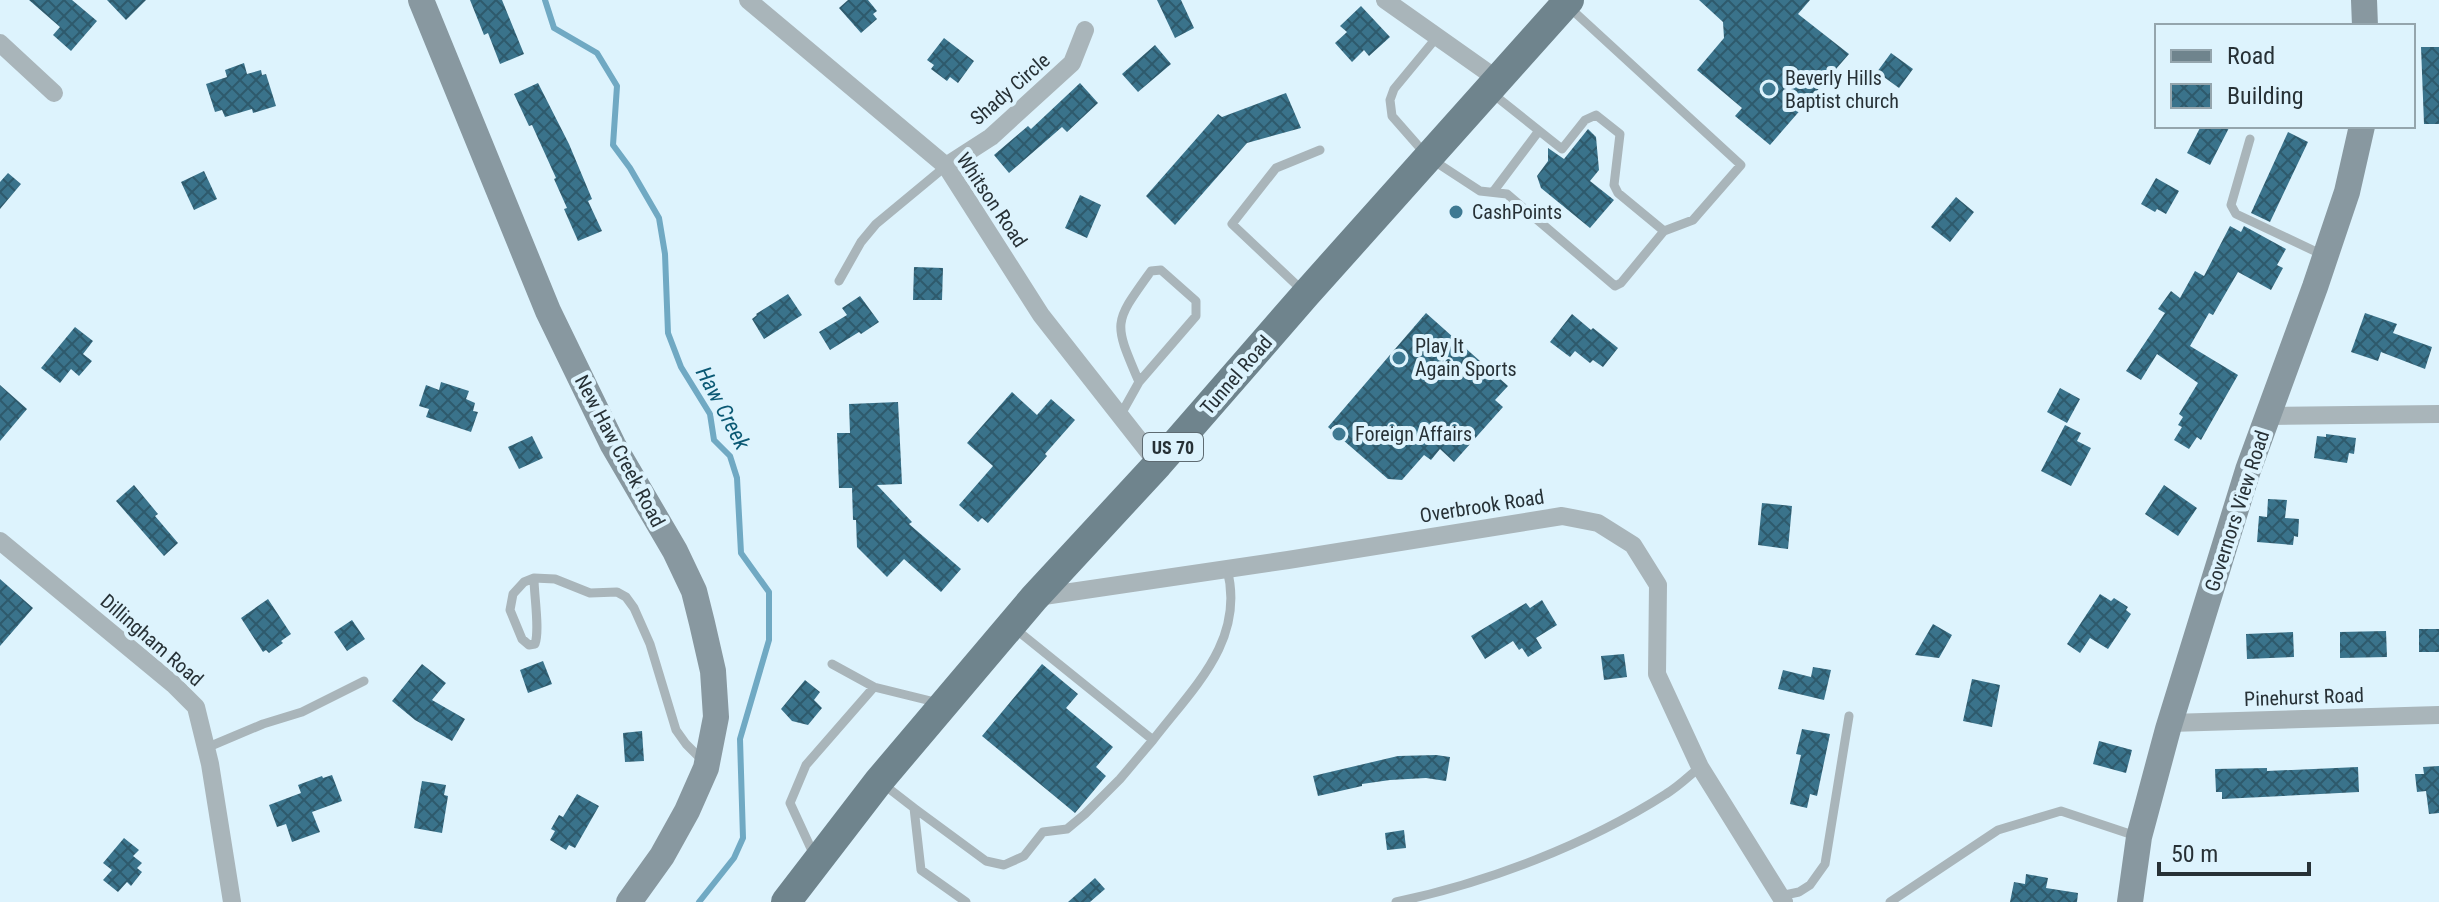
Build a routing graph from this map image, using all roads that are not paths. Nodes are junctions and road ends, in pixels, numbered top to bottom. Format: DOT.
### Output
graph roads {
  1 [pos="421,0"];
  2 [pos="748,0"];
  3 [pos="1385,0"];
  4 [pos="2364,0"];
  5 [pos="1565,1"];
  6 [pos="2365,24"];
  7 [pos="1085,30"];
  8 [pos="1437,37"];
  9 [pos="0,43"];
  10 [pos="1492,84"];
  11 [pos="54,93"];
  12 [pos="2362,128"];
  13 [pos="1538,132"];
  14 [pos="2250,139"];
  15 [pos="1320,150"];
  16 [pos="1428,157"];
  17 [pos="946,166"];
  18 [pos="1493,192"];
  19 [pos="1664,231"];
  20 [pos="2326,256"];
  21 [pos="839,281"];
  22 [pos="1306,294"];
  23 [pos="1139,382"];
  24 [pos="2439,414"];
  25 [pos="1120,416"];
  26 [pos="2268,416"];
  27 [pos="1158,464"];
  28 [pos="0,541"];
  29 [pos="1227,569"];
  30 [pos="534,578"];
  31 [pos="1034,598"];
  32 [pos="1011,624"];
  33 [pos="832,664"];
  34 [pos="364,681"];
  35 [pos="874,687"];
  36 [pos="944,704"];
  37 [pos="2439,715"];
  38 [pos="1849,716"];
  39 [pos="2170,723"];
  40 [pos="1153,740"];
  41 [pos="206,748"];
  42 [pos="706,765"];
  43 [pos="1700,767"];
  44 [pos="879,781"];
  45 [pos="914,808"];
  46 [pos="2139,837"];
  47 [pos="817,862"];
  48 [pos="1782,899"];
  49 [pos="232,902"];
  50 [pos="629,902"];
  51 [pos="786,902"];
  52 [pos="966,902"];
  53 [pos="1396,902"];
  54 [pos="1890,902"];
  55 [pos="2130,902"];
  1 -- 42 [label="street, New Haw Creek Road"];
  2 -- 17 [label="street, Whitson Road"];
  3 -- 8 [label="street"];
  4 -- 6 [label="street"];
  5 -- 10 [label="main road, Tunnel Road / US 70"];
  5 -- 19 [label="lane"];
  7 -- 17 [label="street, Shady Circle"];
  8 -- 10 [label="street"];
  8 -- 16 [label="lane"];
  9 -- 11 [label="street"];
  10 -- 13 [label="lane"];
  10 -- 16 [label="main road, Tunnel Road / US 70"];
  12 -- 20 [label="street, Governors View Road"];
  13 -- 18 [label="lane"];
  13 -- 19 [label="lane"];
  14 -- 20 [label="lane"];
  15 -- 22 [label="lane"];
  16 -- 18 [label="lane"];
  16 -- 22 [label="main road, Tunnel Road / US 70"];
  17 -- 21 [label="lane"];
  17 -- 25 [label="street, Whitson Road"];
  18 -- 19 [label="lane"];
  20 -- 26 [label="street, Governors View Road"];
  22 -- 27 [label="main road, Tunnel Road / US 70"];
  23 -- 23 [label="lane"];
  23 -- 25 [label="lane"];
  24 -- 26 [label="street"];
  25 -- 27 [label="street, Whitson Road"];
  26 -- 39 [label="street, Governors View Road"];
  27 -- 31 [label="main road, Tunnel Road / US 70"];
  28 -- 41 [label="street, Dillingham Road"];
  29 -- 31 [label="street, Overbrook Road"];
  29 -- 40 [label="lane"];
  29 -- 43 [label="street, Overbrook Road"];
  30 -- 30 [label="lane"];
  30 -- 42 [label="lane"];
  31 -- 32 [label="main road, Tunnel Road / US 70"];
  32 -- 36 [label="main road, Tunnel Road / US 70"];
  32 -- 40 [label="lane"];
  33 -- 35 [label="lane"];
  34 -- 41 [label="lane"];
  35 -- 36 [label="lane"];
  35 -- 47 [label="lane"];
  36 -- 44 [label="main road, Tunnel Road / US 70"];
  37 -- 39 [label="street, Pinehurst Road"];
  38 -- 48 [label="lane"];
  39 -- 46 [label="street, Governors View Road"];
  40 -- 45 [label="lane"];
  41 -- 49 [label="street, Dillingham Road"];
  42 -- 50 [label="street, New Haw Creek Road"];
  43 -- 48 [label="street, Overbrook Road"];
  43 -- 53 [label="lane"];
  44 -- 45 [label="lane"];
  44 -- 47 [label="main road, Tunnel Road / US 70"];
  45 -- 52 [label="lane"];
  46 -- 54 [label="lane"];
  46 -- 55 [label="street, Governors View Road"];
  47 -- 51 [label="main road, Tunnel Road / US 70"];
}
